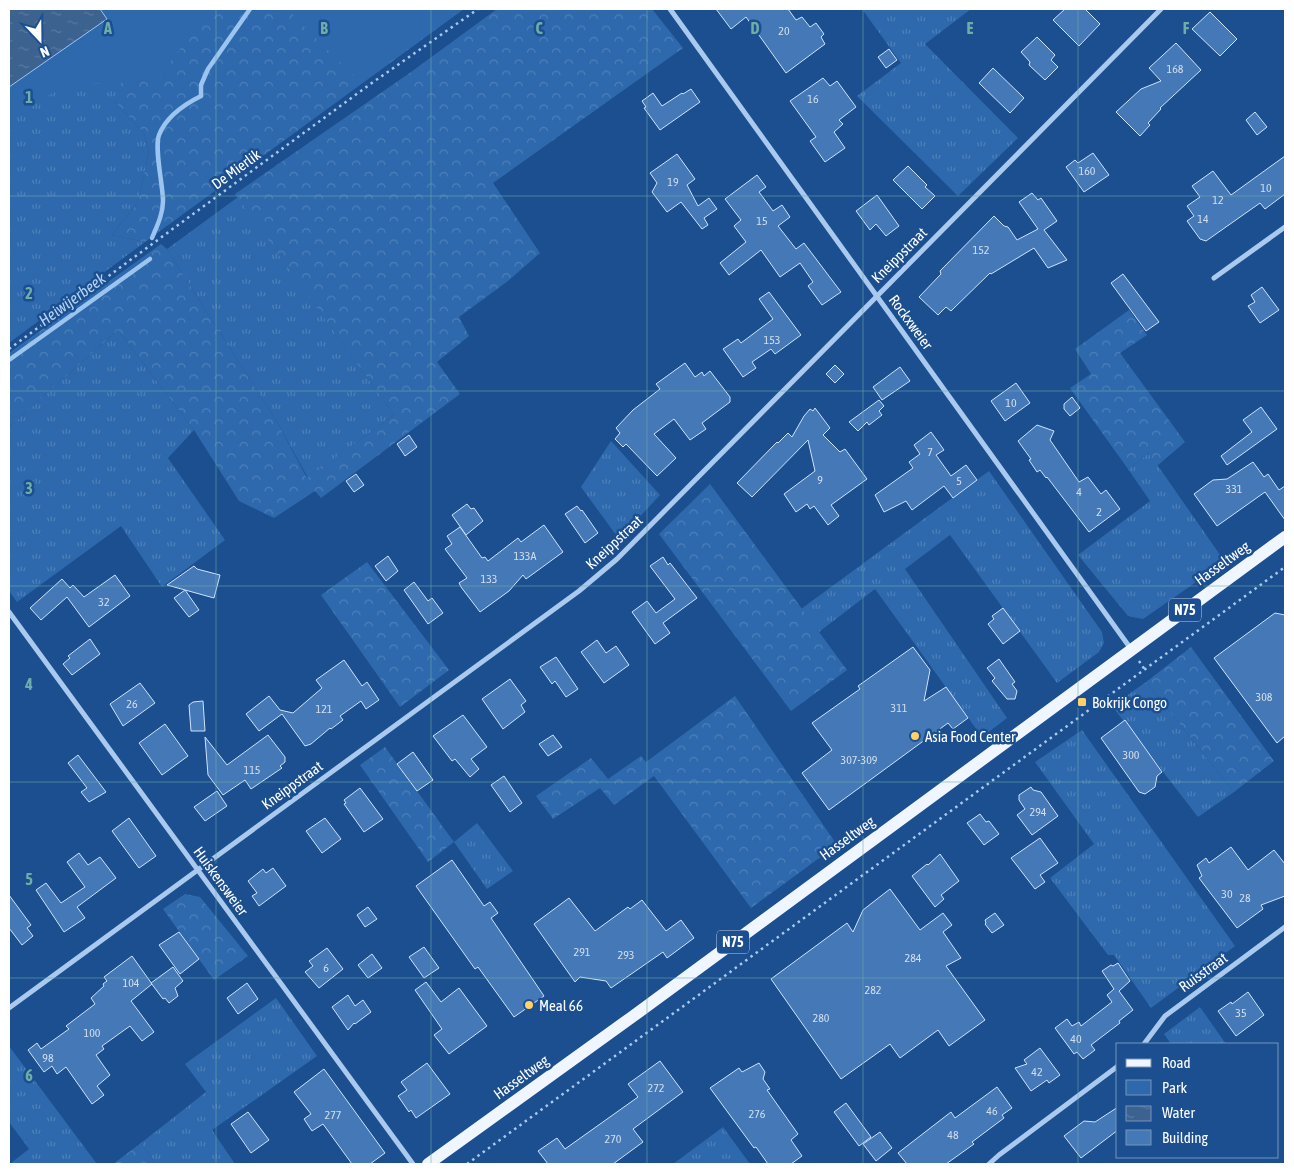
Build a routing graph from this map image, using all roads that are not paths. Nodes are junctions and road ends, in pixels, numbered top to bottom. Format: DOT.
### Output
graph roads {
  1 [pos="670,9"];
  2 [pos="1161,9"];
  3 [pos="1285,227"];
  4 [pos="1214,278"];
  5 [pos="876,296"];
  6 [pos="1285,537"];
  7 [pos="9,612"];
  8 [pos="1134,653"];
  9 [pos="197,869"];
  10 [pos="1285,927"];
  11 [pos="9,1008"];
  12 [pos="1145,1043"];
  13 [pos="1116,1067"];
  14 [pos="413,1164"];
  15 [pos="428,1164"];
  16 [pos="989,1164"];
  1 -- 5 [label="street, Rockxweier"];
  2 -- 5 [label="street, Kneippstraat"];
  3 -- 4 [label="street"];
  5 -- 8 [label="street, Rockxweier"];
  5 -- 9 [label="street, Kneippstraat"];
  6 -- 8 [label="main road, Hasseltweg / N75"];
  7 -- 9 [label="street, Huiskensweier"];
  8 -- 15 [label="main road, Hasseltweg / N75"];
  9 -- 11 [label="street, Kneippstraat"];
  9 -- 14 [label="street, Huiskensweier"];
  10 -- 12 [label="street, Ruisstraat"];
  13 -- 16 [label="street"];
}
